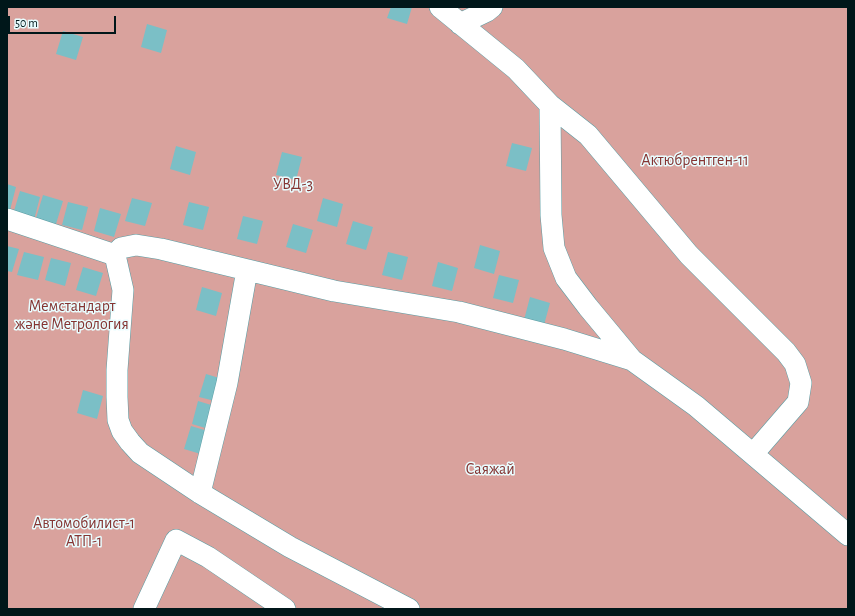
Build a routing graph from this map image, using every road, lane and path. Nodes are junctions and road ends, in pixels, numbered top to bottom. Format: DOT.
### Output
graph roads {
  1 [pos="440,7"];
  2 [pos="492,7"];
  3 [pos="460,24"];
  4 [pos="550,105"];
  5 [pos="7,219"];
  6 [pos="115,255"];
  7 [pos="247,270"];
  8 [pos="632,360"];
  9 [pos="753,454"];
  10 [pos="200,493"];
  11 [pos="848,535"];
  12 [pos="144,609"];
  13 [pos="286,609"];
  14 [pos="409,609"];
  1 -- 3 [label="street"];
  2 -- 3 [label="street"];
  3 -- 4 [label="street"];
  4 -- 8 [label="street"];
  4 -- 9 [label="street"];
  5 -- 6 [label="street"];
  6 -- 7 [label="street"];
  6 -- 10 [label="street"];
  7 -- 8 [label="street"];
  7 -- 10 [label="street"];
  8 -- 9 [label="street"];
  9 -- 11 [label="street"];
  10 -- 14 [label="street"];
  12 -- 13 [label="street"];
}
